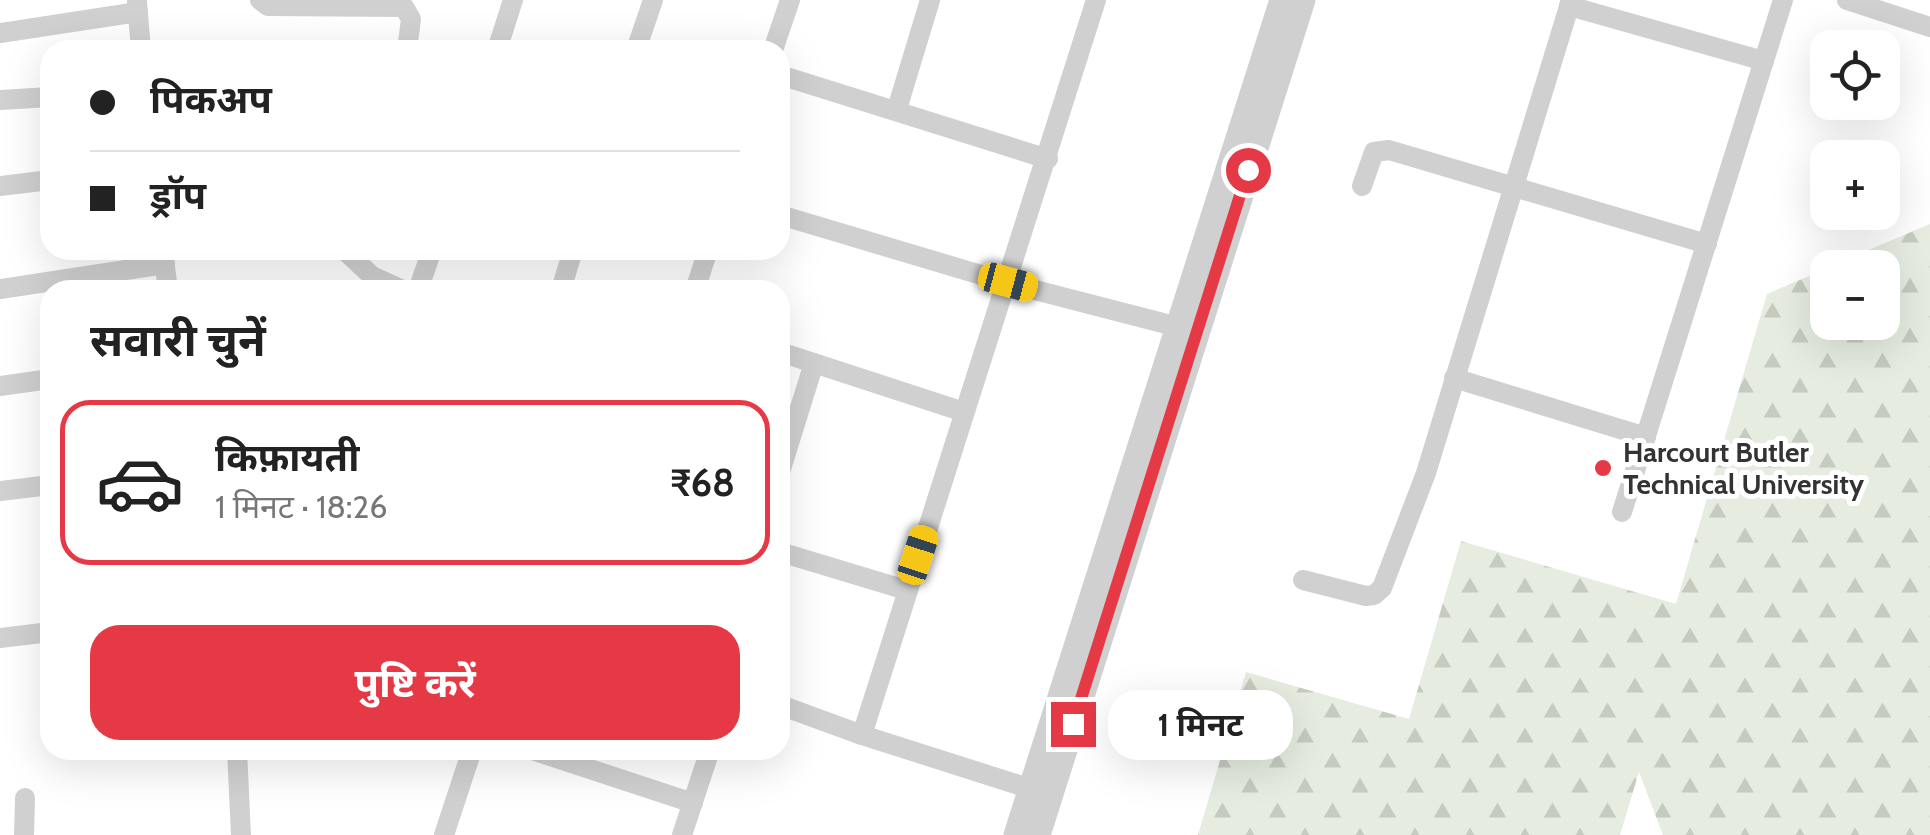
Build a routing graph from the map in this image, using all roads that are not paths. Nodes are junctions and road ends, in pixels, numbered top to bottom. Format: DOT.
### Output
graph roads {
  1 [pos="260,0"];
  2 [pos="513,0"];
  3 [pos="653,0"];
  4 [pos="790,0"];
  5 [pos="930,0"];
  6 [pos="1096,0"];
  7 [pos="1282,0"];
  8 [pos="1303,0"];
  9 [pos="1783,0"];
  10 [pos="1847,0"];
  11 [pos="397,2"];
  12 [pos="1570,3"];
  13 [pos="138,6"];
  14 [pos="1930,27"];
  15 [pos="0,33"];
  16 [pos="141,40"];
  17 [pos="408,40"];
  18 [pos="500,40"];
  19 [pos="639,40"];
  20 [pos="776,40"];
  21 [pos="1764,61"];
  22 [pos="790,77"];
  23 [pos="40,98"];
  24 [pos="0,100"];
  25 [pos="897,109"];
  26 [pos="1048,159"];
  27 [pos="40,181"];
  28 [pos="0,186"];
  29 [pos="1362,186"];
  30 [pos="1513,188"];
  31 [pos="790,218"];
  32 [pos="1707,244"];
  33 [pos="149,260"];
  34 [pos="355,260"];
  35 [pos="46,280"];
  36 [pos="381,280"];
  37 [pos="40,281"];
  38 [pos="1008,282"];
  39 [pos="0,289"];
  40 [pos="1188,329"];
  41 [pos="790,355"];
  42 [pos="814,363"];
  43 [pos="1454,378"];
  44 [pos="40,380"];
  45 [pos="0,386"];
  46 [pos="964,412"];
  47 [pos="1646,437"];
  48 [pos="790,440"];
  49 [pos="40,486"];
  50 [pos="0,490"];
  51 [pos="1622,512"];
  52 [pos="790,555"];
  53 [pos="1302,580"];
  54 [pos="906,590"];
  55 [pos="40,633"];
  56 [pos="0,638"];
  57 [pos="790,709"];
  58 [pos="862,736"];
  59 [pos="237,760"];
  60 [pos="469,760"];
  61 [pos="562,760"];
  62 [pos="707,760"];
  63 [pos="1040,792"];
  64 [pos="25,798"];
  65 [pos="693,803"];
  66 [pos="24,835"];
  67 [pos="240,835"];
  68 [pos="444,835"];
  69 [pos="682,835"];
  70 [pos="1016,835"];
  71 [pos="1038,835"];
  1 -- 11 [label="street"];
  2 -- 18 [label="street"];
  3 -- 19 [label="street"];
  4 -- 20 [label="street"];
  5 -- 25 [label="street"];
  6 -- 26 [label="street"];
  7 -- 40 [label="street"];
  8 -- 40 [label="street"];
  9 -- 21 [label="street"];
  10 -- 14 [label="street"];
  11 -- 17 [label="street"];
  12 -- 21 [label="street"];
  12 -- 30 [label="street"];
  13 -- 15 [label="street"];
  13 -- 16 [label="street"];
  21 -- 32 [label="street"];
  22 -- 25 [label="street"];
  23 -- 24 [label="street"];
  25 -- 26 [label="street"];
  26 -- 38 [label="street"];
  27 -- 28 [label="street"];
  29 -- 30 [label="street"];
  30 -- 32 [label="street"];
  30 -- 43 [label="street"];
  31 -- 38 [label="street"];
  32 -- 47 [label="street"];
  33 -- 35 [label="street"];
  34 -- 36 [label="street"];
  37 -- 39 [label="street"];
  38 -- 40 [label="street"];
  38 -- 46 [label="street"];
  40 -- 63 [label="street"];
  41 -- 42 [label="street"];
  42 -- 46 [label="street"];
  42 -- 48 [label="street"];
  43 -- 47 [label="street"];
  43 -- 53 [label="street"];
  44 -- 45 [label="street"];
  46 -- 54 [label="street"];
  47 -- 51 [label="street"];
  49 -- 50 [label="street"];
  52 -- 54 [label="street"];
  54 -- 58 [label="street"];
  55 -- 56 [label="street"];
  57 -- 58 [label="street"];
  58 -- 63 [label="street"];
  59 -- 67 [label="street"];
  60 -- 68 [label="street"];
  61 -- 65 [label="street"];
  62 -- 65 [label="street"];
  63 -- 70 [label="street"];
  63 -- 71 [label="street"];
  64 -- 66 [label="street"];
  65 -- 69 [label="street"];
}
